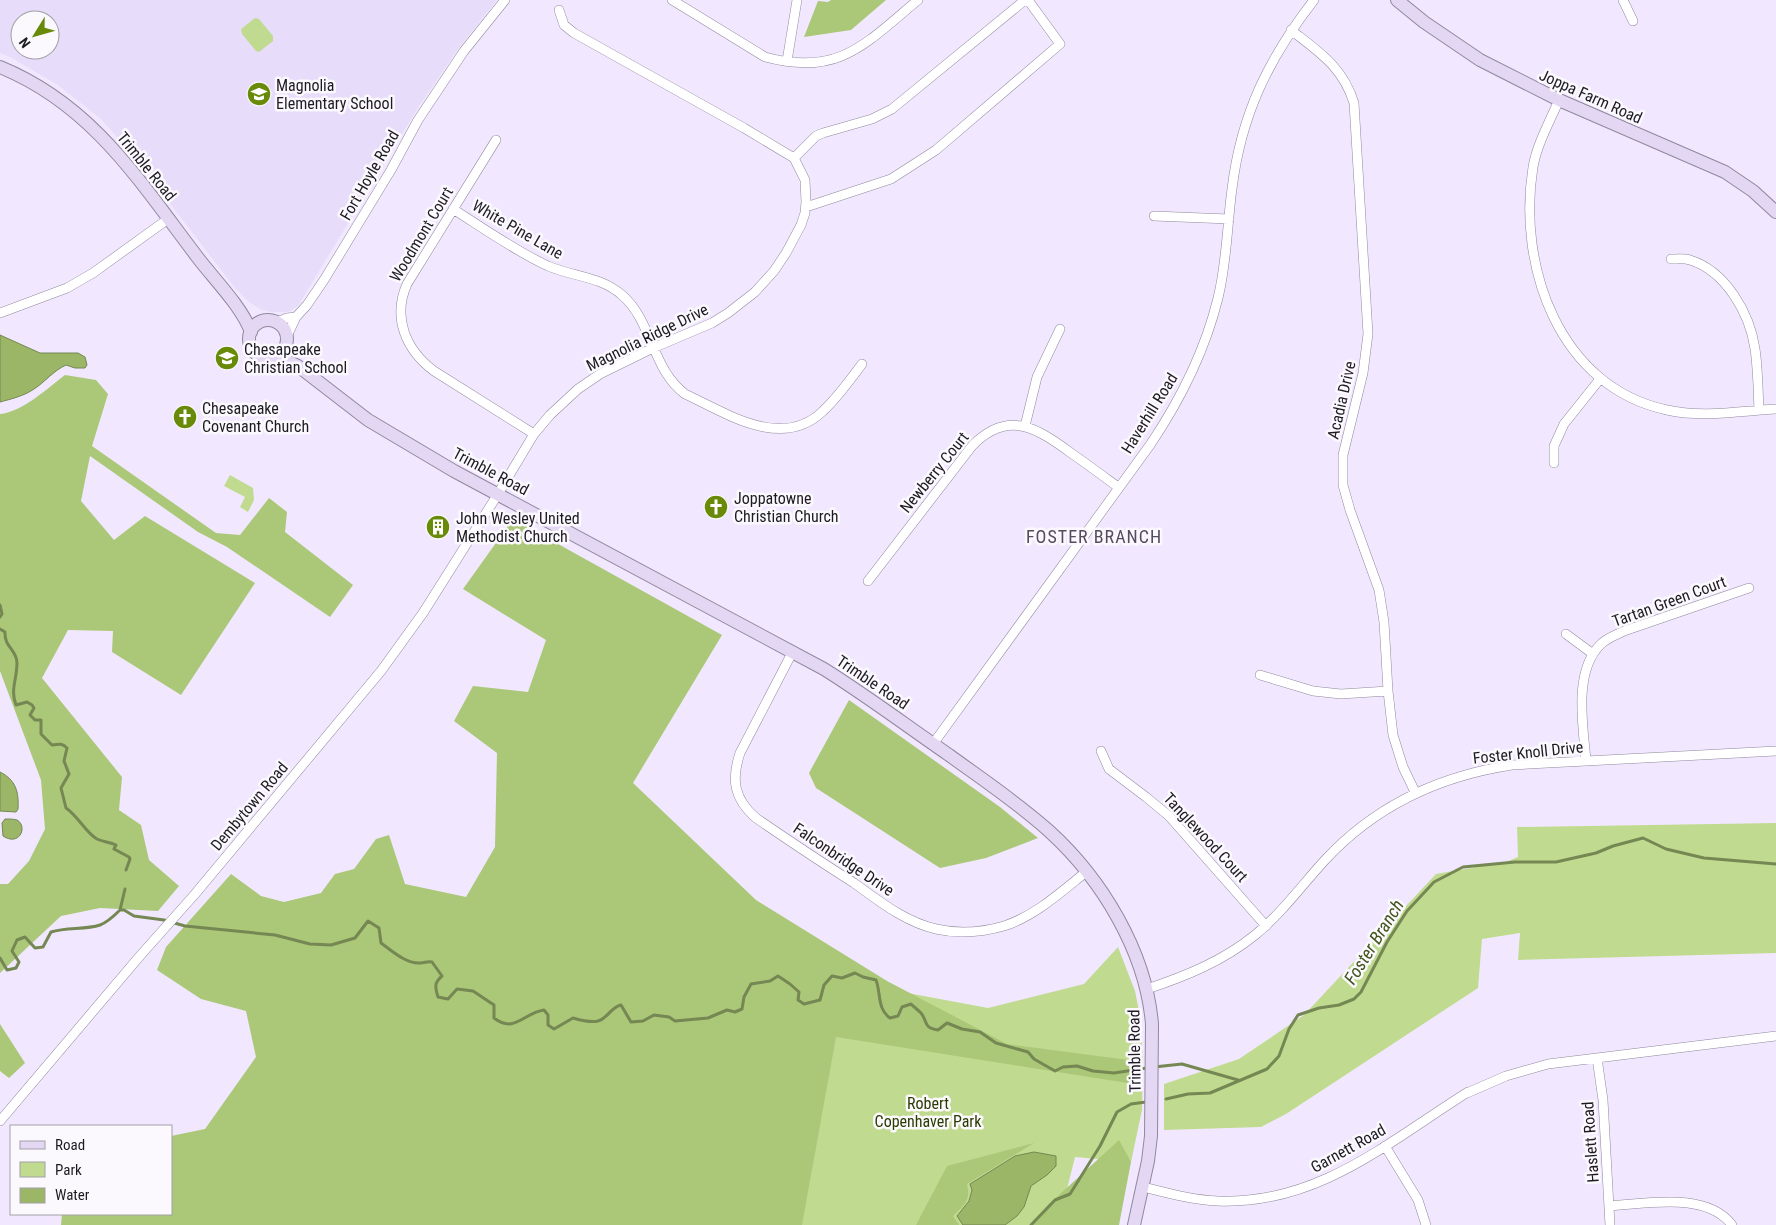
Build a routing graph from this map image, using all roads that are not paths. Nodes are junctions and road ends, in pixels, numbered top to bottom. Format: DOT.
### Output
graph roads {
  1 [pos="505,0"];
  2 [pos="672,0"];
  3 [pos="797,0"];
  4 [pos="918,0"];
  5 [pos="1026,0"];
  6 [pos="1314,0"];
  7 [pos="1397,0"];
  8 [pos="1623,0"];
  9 [pos="559,10"];
  10 [pos="1633,21"];
  11 [pos="1291,30"];
  12 [pos="787,62"];
  13 [pos="0,67"];
  14 [pos="1559,100"];
  15 [pos="496,140"];
  16 [pos="794,158"];
  17 [pos="806,207"];
  18 [pos="453,209"];
  19 [pos="1776,212"];
  20 [pos="1154,216"];
  21 [pos="168,219"];
  22 [pos="1229,219"];
  23 [pos="1671,259"];
  24 [pos="1,310"];
  25 [pos="243,314"];
  26 [pos="296,317"];
  27 [pos="271,321"];
  28 [pos="1060,329"];
  29 [pos="251,332"];
  30 [pos="287,339"];
  31 [pos="653,348"];
  32 [pos="270,358"];
  33 [pos="862,364"];
  34 [pos="298,366"];
  35 [pos="1600,379"];
  36 [pos="1776,409"];
  37 [pos="1759,410"];
  38 [pos="1025,426"];
  39 [pos="534,434"];
  40 [pos="1554,463"];
  41 [pos="1118,487"];
  42 [pos="498,494"];
  43 [pos="868,581"];
  44 [pos="1749,588"];
  45 [pos="1566,634"];
  46 [pos="793,651"];
  47 [pos="1593,654"];
  48 [pos="1260,675"];
  49 [pos="1388,691"];
  50 [pos="933,744"];
  51 [pos="1776,751"];
  52 [pos="1101,752"];
  53 [pos="1586,760"];
  54 [pos="1414,792"];
  55 [pos="1086,872"];
  56 [pos="1266,926"];
  57 [pos="1147,990"];
  58 [pos="1776,1036"];
  59 [pos="1597,1058"];
  60 [pos="0,1121"];
  61 [pos="1385,1146"];
  62 [pos="1142,1187"];
  63 [pos="1608,1206"];
  64 [pos="1134,1225"];
  65 [pos="1426,1225"];
  66 [pos="1610,1225"];
  67 [pos="1732,1225"];
  1 -- 26 [label="street, Fort Hoyle Road"];
  2 -- 12 [label="street"];
  3 -- 12 [label="street"];
  4 -- 12 [label="street"];
  5 -- 16 [label="street"];
  5 -- 17 [label="street"];
  6 -- 11 [label="street, Haverhill Road"];
  7 -- 14 [label="street, Joppa Farm Road"];
  8 -- 10 [label="street"];
  9 -- 16 [label="street"];
  11 -- 22 [label="street, Haverhill Road"];
  11 -- 49 [label="street, Acadia Drive"];
  13 -- 21 [label="street, Trimble Road"];
  14 -- 19 [label="street, Joppa Farm Road"];
  14 -- 35 [label="street"];
  15 -- 18 [label="street, Woodmont Court"];
  16 -- 17 [label="street, Magnolia Ridge Drive"];
  17 -- 31 [label="street, Magnolia Ridge Drive"];
  18 -- 31 [label="street, White Pine Lane"];
  18 -- 39 [label="street, Woodmont Court"];
  20 -- 22 [label="street"];
  21 -- 24 [label="street"];
  21 -- 25 [label="street, Trimble Road"];
  22 -- 41 [label="street, Haverhill Road"];
  23 -- 37 [label="street"];
  25 -- 27 [label="street"];
  25 -- 29 [label="street, Trimble Road"];
  26 -- 27 [label="street"];
  26 -- 30 [label="street, Fort Hoyle Road"];
  27 -- 29 [label="street"];
  27 -- 30 [label="street"];
  28 -- 38 [label="street"];
  29 -- 32 [label="street"];
  30 -- 32 [label="street"];
  30 -- 34 [label="street, Trimble Road"];
  31 -- 33 [label="street, White Pine Lane"];
  31 -- 39 [label="street, Magnolia Ridge Drive"];
  32 -- 34 [label="street, Trimble Road"];
  34 -- 42 [label="street, Trimble Road"];
  35 -- 37 [label="street"];
  35 -- 40 [label="street"];
  36 -- 37 [label="street"];
  38 -- 41 [label="street, Newberry Court"];
  38 -- 43 [label="street, Newberry Court"];
  39 -- 42 [label="street, Magnolia Ridge Drive"];
  41 -- 50 [label="street, Haverhill Road"];
  42 -- 46 [label="street, Trimble Road"];
  42 -- 60 [label="street, Dembytown Road"];
  44 -- 47 [label="street, Tartan Green Court"];
  45 -- 47 [label="street"];
  46 -- 50 [label="street, Trimble Road"];
  46 -- 55 [label="street, Falconbridge Drive"];
  47 -- 53 [label="street, Tartan Green Court"];
  48 -- 49 [label="street"];
  49 -- 54 [label="street, Acadia Drive"];
  50 -- 55 [label="street, Trimble Road"];
  51 -- 53 [label="street, Foster Knoll Drive"];
  52 -- 56 [label="street, Tanglewood Court"];
  53 -- 54 [label="street, Foster Knoll Drive"];
  54 -- 56 [label="street, Foster Knoll Drive"];
  55 -- 57 [label="street, Trimble Road"];
  56 -- 57 [label="street, Foster Knoll Drive"];
  57 -- 62 [label="street, Trimble Road"];
  58 -- 59 [label="street, Garnett Road"];
  59 -- 61 [label="street, Garnett Road"];
  59 -- 63 [label="street, Haslett Road"];
  61 -- 62 [label="street, Garnett Road"];
  61 -- 65 [label="street"];
  62 -- 64 [label="street, Trimble Road"];
  63 -- 66 [label="street, Haslett Road"];
  63 -- 67 [label="street"];
}
